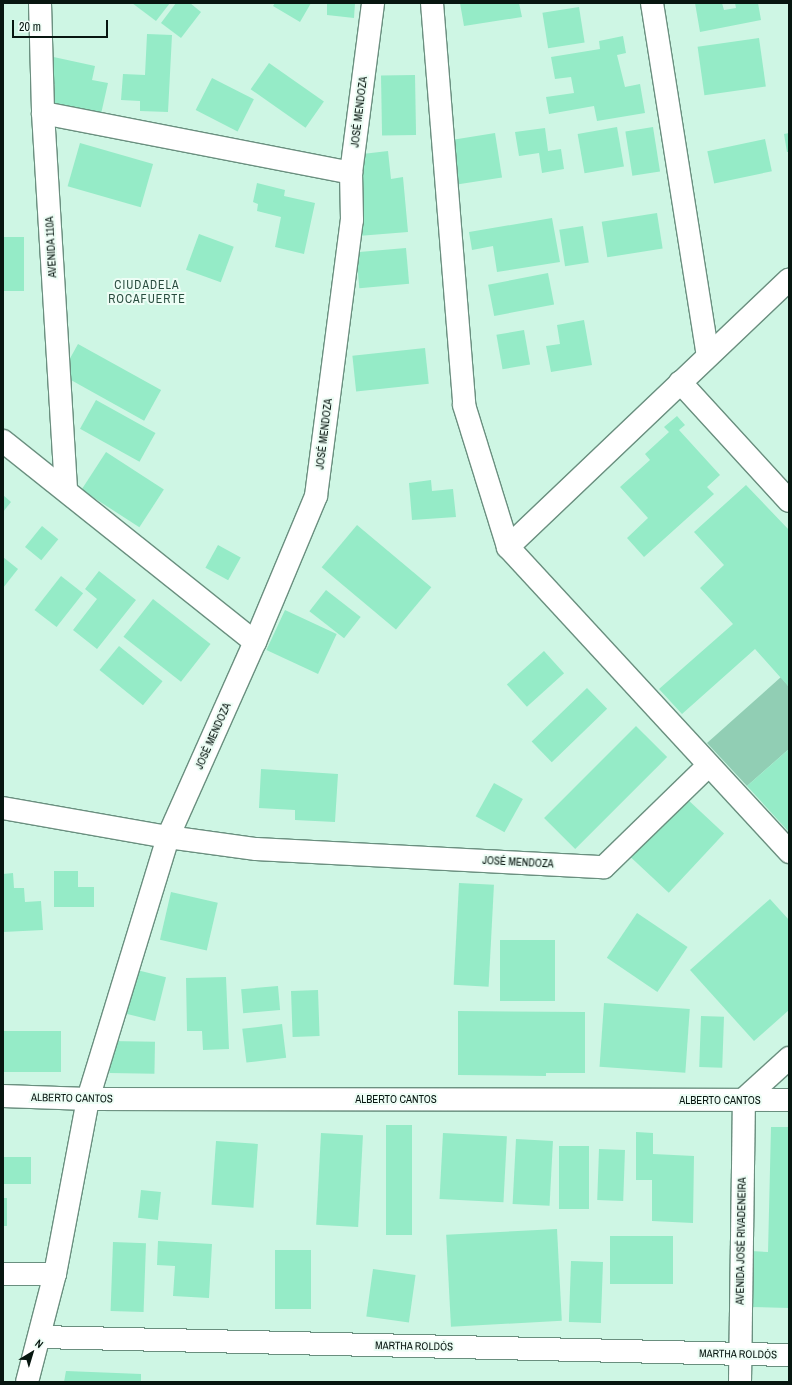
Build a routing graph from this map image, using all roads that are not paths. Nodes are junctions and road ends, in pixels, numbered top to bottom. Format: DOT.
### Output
graph roads {
  1 [pos="40,3"];
  2 [pos="373,3"];
  3 [pos="432,3"];
  4 [pos="652,3"];
  5 [pos="43,113"];
  6 [pos="351,173"];
  7 [pos="789,278"];
  8 [pos="708,356"];
  9 [pos="680,382"];
  10 [pos="3,441"];
  11 [pos="66,490"];
  12 [pos="789,501"];
  13 [pos="508,547"];
  14 [pos="255,642"];
  15 [pos="708,766"];
  16 [pos="3,808"];
  17 [pos="168,837"];
  18 [pos="789,852"];
  19 [pos="789,1058"];
  20 [pos="3,1096"];
  21 [pos="88,1099"];
  22 [pos="744,1099"];
  23 [pos="789,1100"];
  24 [pos="3,1274"];
  25 [pos="55,1274"];
  26 [pos="40,1337"];
  27 [pos="739,1354"];
  28 [pos="789,1355"];
  29 [pos="27,1382"];
  30 [pos="740,1382"];
  1 -- 5 [label="street, AVENIDA 110A"];
  2 -- 6 [label="street, JOSÉ MENDOZA"];
  3 -- 13 [label="street"];
  4 -- 8 [label="street"];
  5 -- 6 [label="street"];
  5 -- 11 [label="street, AVENIDA 110A"];
  6 -- 14 [label="street, JOSÉ MENDOZA"];
  7 -- 8 [label="street"];
  8 -- 9 [label="street"];
  9 -- 12 [label="street"];
  9 -- 13 [label="street"];
  10 -- 11 [label="street"];
  11 -- 14 [label="street"];
  13 -- 15 [label="street"];
  14 -- 17 [label="street, JOSÉ MENDOZA"];
  15 -- 17 [label="street, JOSÉ MENDOZA"];
  15 -- 18 [label="street"];
  16 -- 17 [label="street, JOSÉ MENDOZA"];
  17 -- 21 [label="street"];
  19 -- 22 [label="street"];
  20 -- 21 [label="street, ALBERTO CANTOS"];
  21 -- 22 [label="street, ALBERTO CANTOS"];
  21 -- 25 [label="street"];
  22 -- 23 [label="street, ALBERTO CANTOS"];
  22 -- 27 [label="street, AVENIDA JOSÉ RIVADENEIRA"];
  24 -- 25 [label="street"];
  25 -- 26 [label="street"];
  26 -- 27 [label="street, MARTHA ROLDÓS"];
  26 -- 29 [label="street"];
  27 -- 28 [label="street, MARTHA ROLDÓS"];
  27 -- 30 [label="street, AVENIDA JOSÉ RIVADENEIRA"];
}
